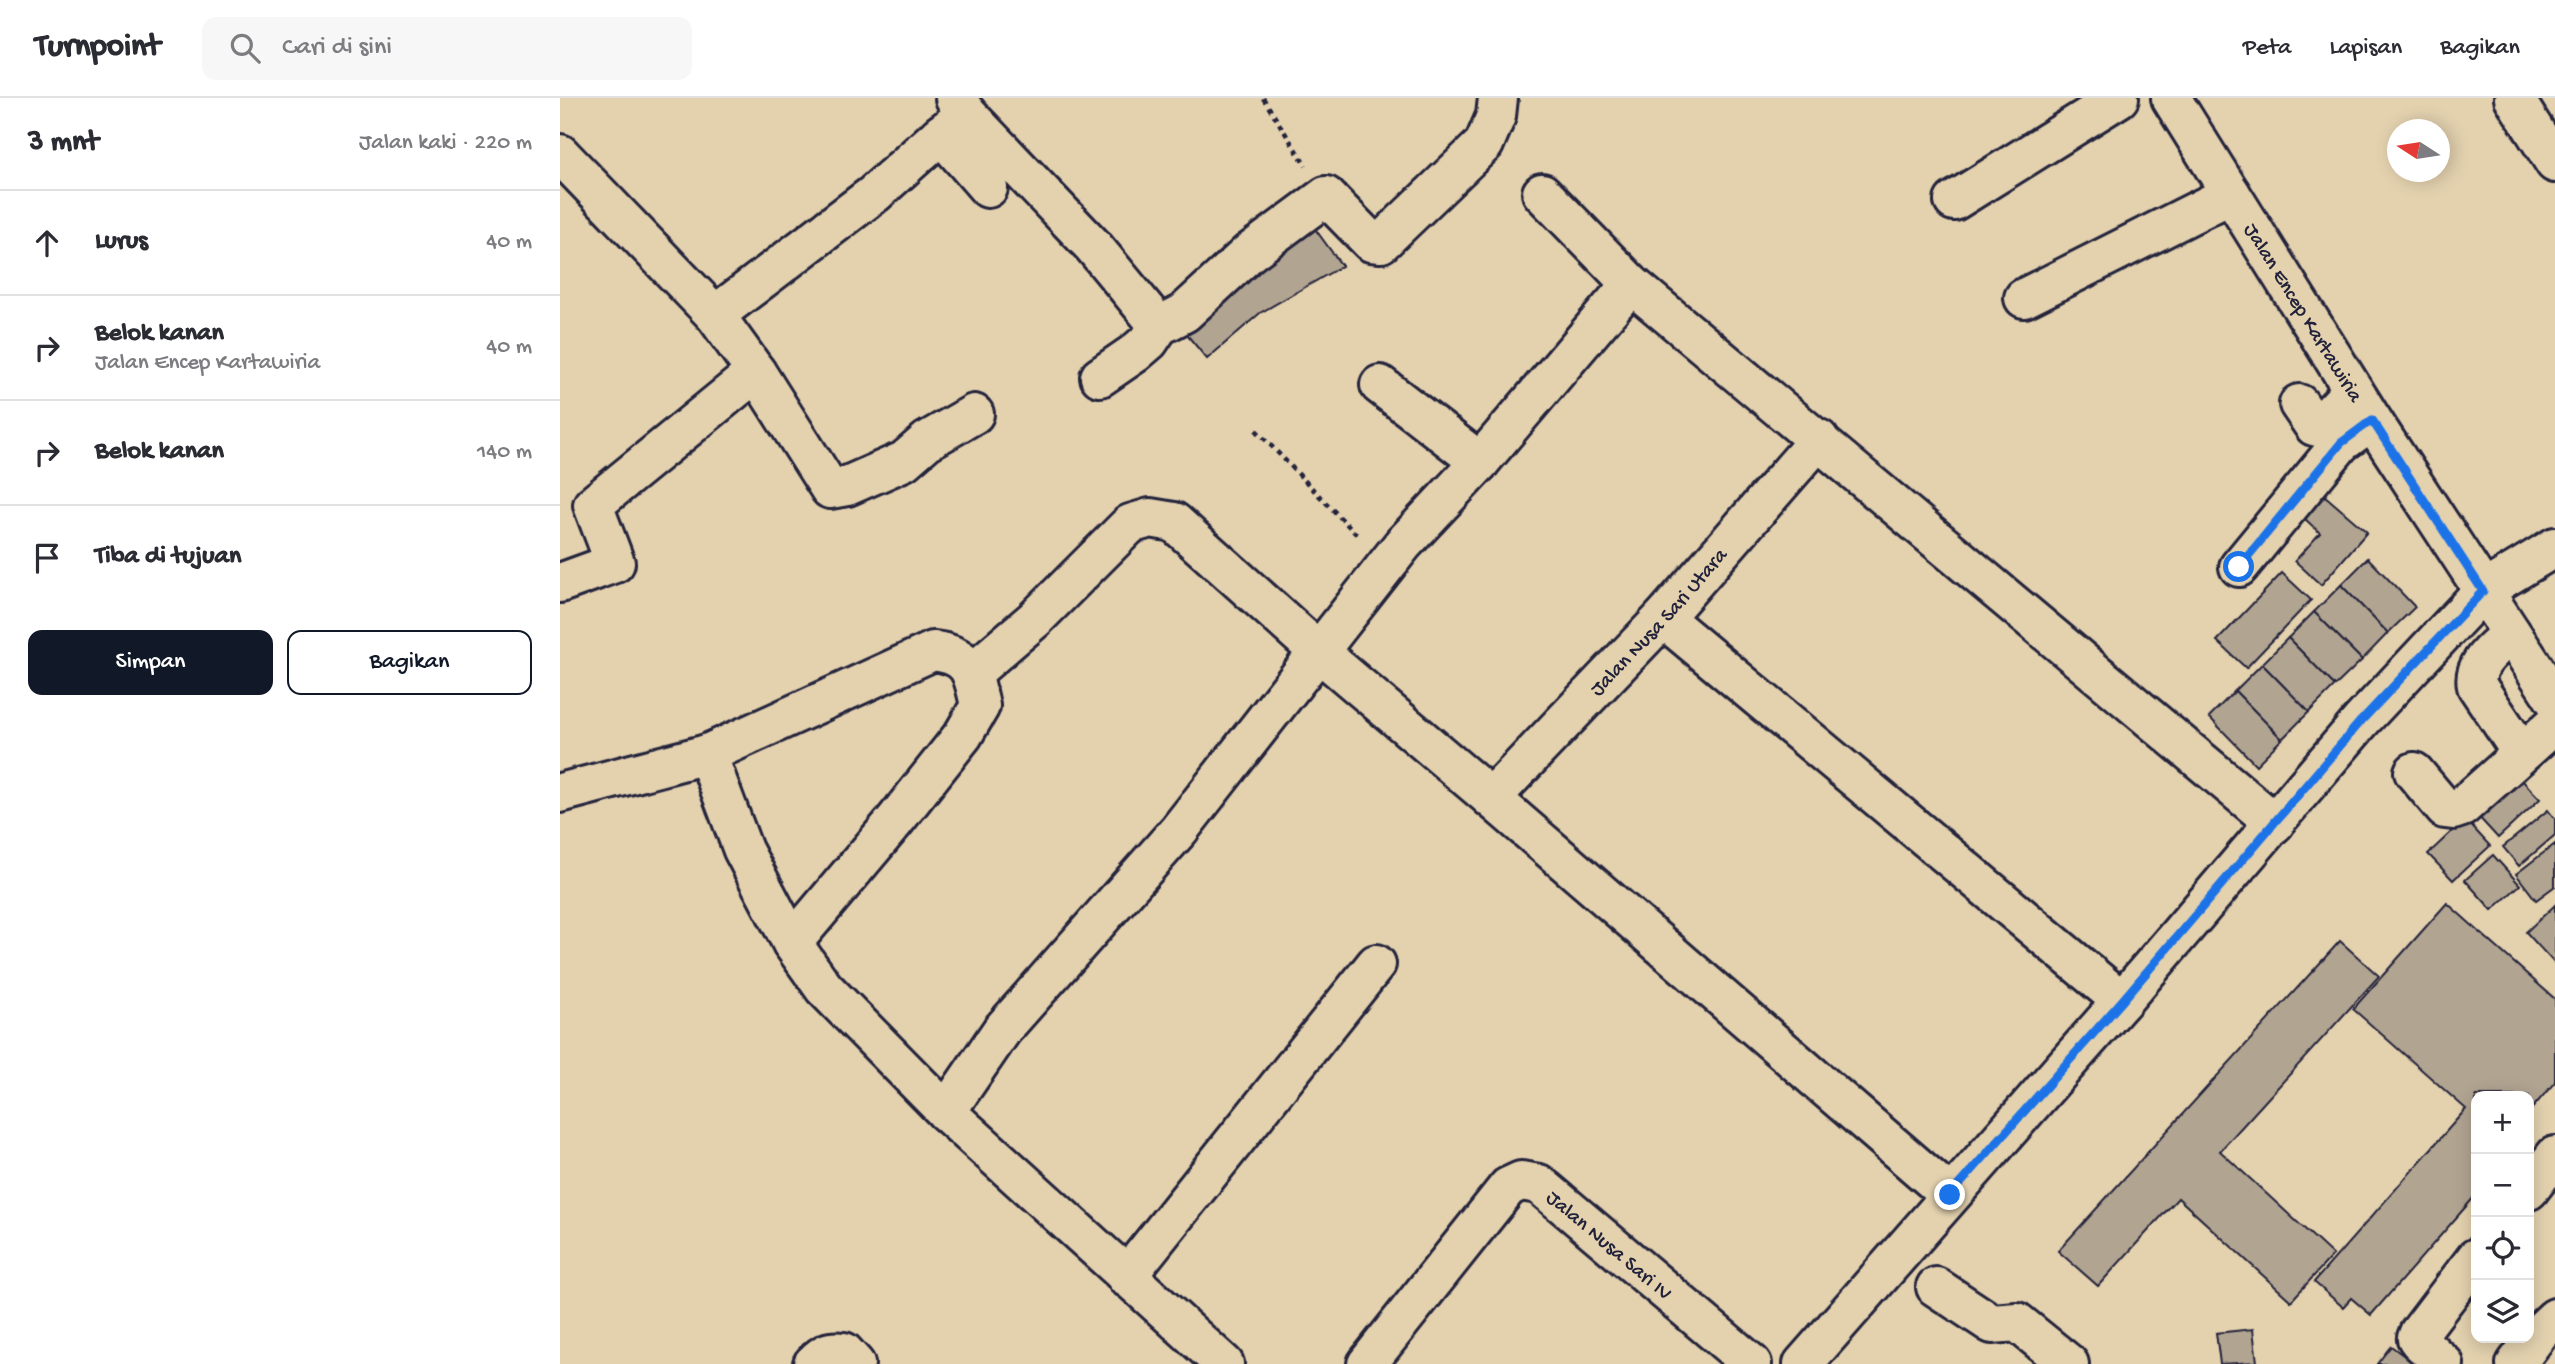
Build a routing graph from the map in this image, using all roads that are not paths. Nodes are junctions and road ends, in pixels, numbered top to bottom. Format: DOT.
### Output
graph roads {
  1 [pos="1498,98"];
  2 [pos="2119,98"];
  3 [pos="2171,98"];
  4 [pos="2514,98"];
  5 [pos="954,115"];
  6 [pos="560,154"];
  7 [pos="2555,163"];
  8 [pos="988,188"];
  9 [pos="1542,193"];
  10 [pos="2231,194"];
  11 [pos="1954,201"];
  12 [pos="1631,284"];
  13 [pos="2024,298"];
  14 [pos="715,315"];
  15 [pos="1159,326"];
  16 [pos="756,372"];
  17 [pos="1100,377"];
  18 [pos="1380,385"];
  19 [pos="2299,404"];
  20 [pos="2362,405"];
  21 [pos="974,414"];
  22 [pos="1819,439"];
  23 [pos="1480,462"];
  24 [pos="2555,547"];
  25 [pos="2239,567"];
  26 [pos="560,583"];
  27 [pos="2483,591"];
  28 [pos="1663,618"];
  29 [pos="2511,633"];
  30 [pos="1319,652"];
  31 [pos="973,672"];
  32 [pos="2551,684"];
  33 [pos="2555,724"];
  34 [pos="2521,752"];
  35 [pos="707,754"];
  36 [pos="2414,772"];
  37 [pos="560,793"];
  38 [pos="1491,797"];
  39 [pos="2275,823"];
  40 [pos="792,943"];
  41 [pos="1376,964"];
  42 [pos="2122,1001"];
  43 [pos="946,1112"];
  44 [pos="2555,1156"];
  45 [pos="2534,1183"];
  46 [pos="1950,1195"];
  47 [pos="2471,1265"];
  48 [pos="1126,1277"];
  49 [pos="1936,1287"];
  50 [pos="2555,1318"];
  51 [pos="1223,1363"];
  52 [pos="1367,1364"];
  53 [pos="1752,1364"];
  54 [pos="1803,1364"];
  55 [pos="2069,1364"];
  56 [pos="2444,1364"];
  57 [pos="2516,1364"];
  1 -- 15 [label="street"];
  2 -- 11 [label="street"];
  3 -- 10 [label="street, Jalan Encep Kartawiria"];
  4 -- 7 [label="street"];
  5 -- 8 [label="street"];
  5 -- 14 [label="street"];
  5 -- 15 [label="street"];
  6 -- 14 [label="street"];
  9 -- 12 [label="street"];
  10 -- 13 [label="street"];
  10 -- 20 [label="street, Jalan Encep Kartawiria"];
  12 -- 22 [label="street"];
  12 -- 23 [label="street"];
  14 -- 16 [label="street"];
  15 -- 17 [label="street"];
  16 -- 21 [label="street"];
  16 -- 26 [label="street"];
  18 -- 23 [label="street"];
  19 -- 20 [label="street"];
  20 -- 25 [label="street"];
  20 -- 27 [label="street, Jalan Encep Kartawiria"];
  22 -- 28 [label="street, Jalan Nusa Sari Utara"];
  22 -- 39 [label="street"];
  23 -- 30 [label="street"];
  24 -- 27 [label="street"];
  27 -- 29 [label="street, Jalan Encep Kartawiria"];
  27 -- 39 [label="street"];
  28 -- 38 [label="street, Jalan Nusa Sari Utara"];
  28 -- 42 [label="street"];
  29 -- 32 [label="street, Jalan Encep Kartawiria"];
  29 -- 34 [label="street"];
  30 -- 31 [label="street"];
  30 -- 38 [label="street"];
  30 -- 43 [label="street"];
  31 -- 35 [label="street"];
  31 -- 40 [label="street"];
  33 -- 34 [label="street"];
  34 -- 36 [label="street"];
  35 -- 37 [label="street"];
  35 -- 40 [label="street"];
  38 -- 46 [label="street"];
  39 -- 42 [label="street"];
  40 -- 43 [label="street"];
  41 -- 48 [label="street"];
  42 -- 46 [label="street"];
  43 -- 48 [label="street"];
  44 -- 45 [label="street"];
  46 -- 54 [label="street"];
  47 -- 56 [label="street"];
  48 -- 51 [label="street"];
  49 -- 55 [label="street"];
  50 -- 57 [label="street"];
  52 -- 53 [label="street, Jalan Nusa Sari IV"];
}
